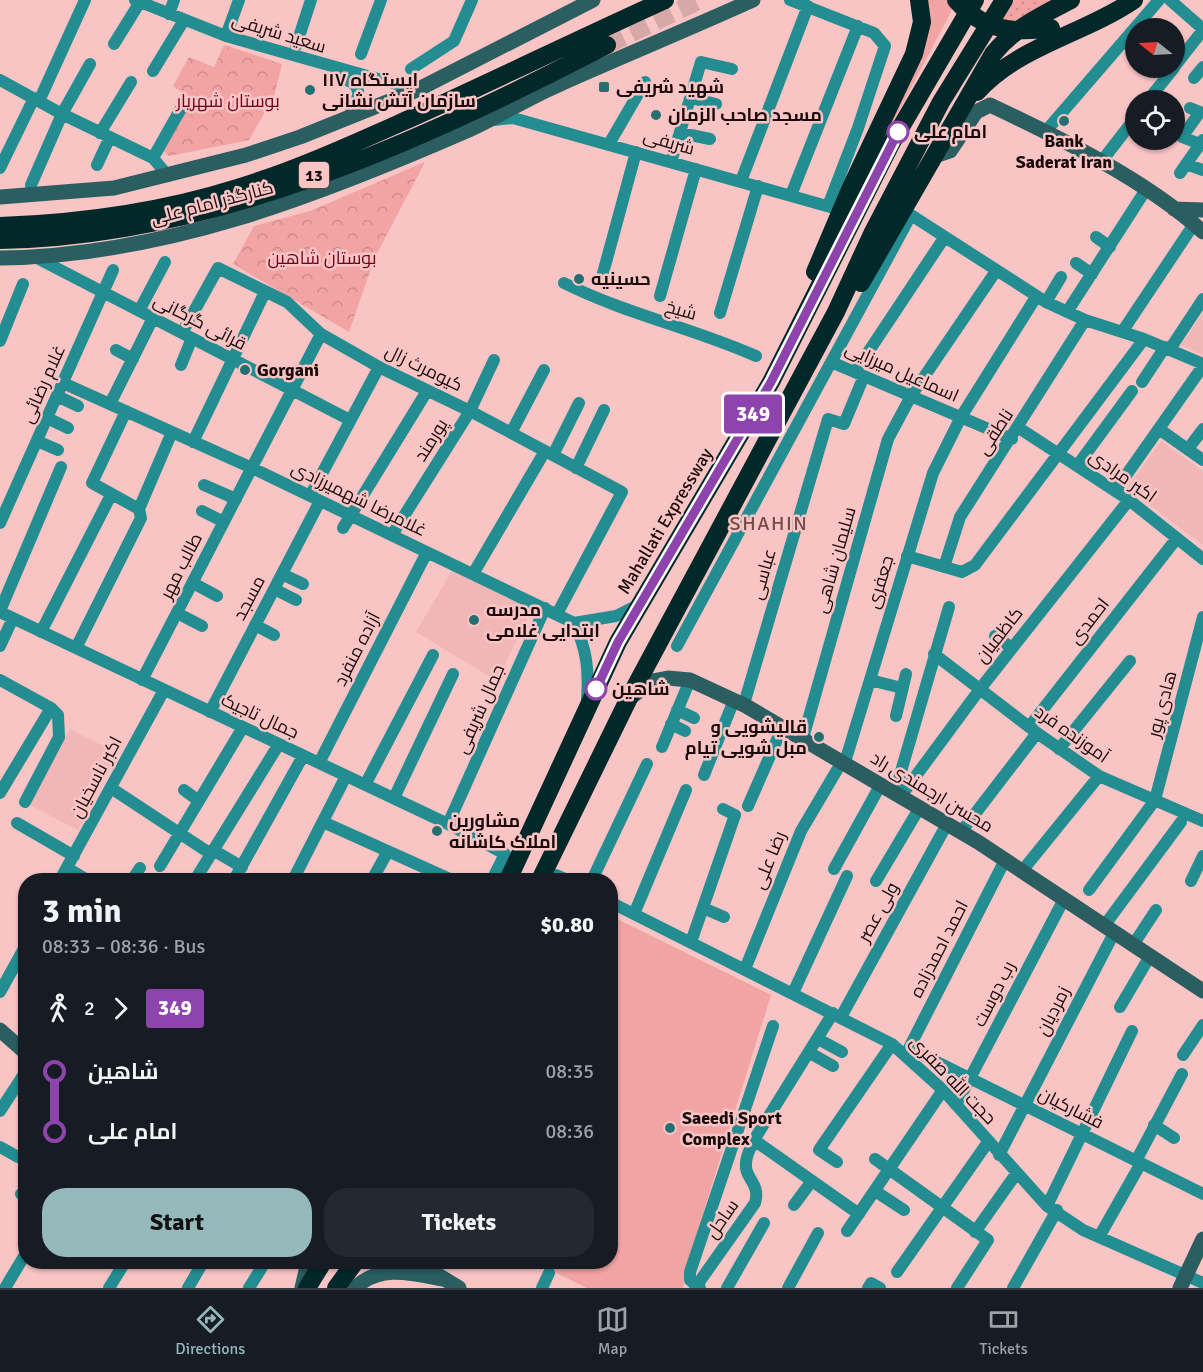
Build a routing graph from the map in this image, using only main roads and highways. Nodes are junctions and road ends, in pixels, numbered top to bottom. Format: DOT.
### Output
graph roads {
  1 [pos="664,0"];
  2 [pos="753,0"];
  3 [pos="919,0"];
  4 [pos="958,0"];
  5 [pos="975,0"];
  6 [pos="1004,0"];
  7 [pos="1071,0"];
  8 [pos="1115,0"];
  9 [pos="1134,0"];
  10 [pos="593,1"];
  11 [pos="604,38"];
  12 [pos="950,40"];
  13 [pos="962,109"];
  14 [pos="932,157"];
  15 [pos="0,197"];
  16 [pos="1174,208"];
  17 [pos="1203,210"];
  18 [pos="0,226"];
  19 [pos="1199,228"];
  20 [pos="0,240"];
  21 [pos="0,258"];
  22 [pos="836,312"];
  23 [pos="797,333"];
  24 [pos="628,700"];
  25 [pos="511,873"];
  26 [pos="556,873"];
  27 [pos="1202,990"];
  28 [pos="0,1030"];
  29 [pos="18,1046"];
  30 [pos="1203,1239"];
  31 [pos="306,1269"];
  32 [pos="319,1269"];
  33 [pos="350,1269"];
  34 [pos="425,1269"];
  35 [pos="1183,1281"];
  36 [pos="440,1283"];
  37 [pos="302,1288"];
  38 [pos="307,1288"];
  39 [pos="336,1288"];
  40 [pos="355,1288"];
  41 [pos="459,1288"];
  1 -- 11 [label="highway, 13"];
  2 -- 21 [label="main road, کنارگذر امام علی"];
  3 -- 23 [label="highway"];
  4 -- 8 [label="highway, bridge"];
  4 -- 12 [label="highway"];
  5 -- 12 [label="highway, Mahallati Expressway"];
  6 -- 22 [label="highway"];
  7 -- 13 [label="highway"];
  9 -- 13 [label="highway"];
  10 -- 15 [label="main road, کنارگذر امام علی"];
  11 -- 18 [label="highway, 13"];
  11 -- 20 [label="highway, 13"];
  12 -- 23 [label="highway, Mahallati Expressway"];
  13 -- 14 [label="highway"];
  14 -- 16 [label="main road"];
  14 -- 22 [label="highway"];
  16 -- 17 [label="main road"];
  16 -- 19 [label="main road"];
  22 -- 24 [label="highway"];
  23 -- 25 [label="highway, Mahallati Expressway"];
  24 -- 26 [label="highway"];
  24 -- 27 [label="main road, محسن ارجمندی راد"];
  28 -- 29 [label="main road"];
  30 -- 35 [label="main road"];
  31 -- 37 [label="main road"];
  32 -- 38 [label="highway"];
  33 -- 39 [label="highway"];
  34 -- 36 [label="main road"];
  36 -- 40 [label="main road"];
  36 -- 41 [label="main road"];
}
